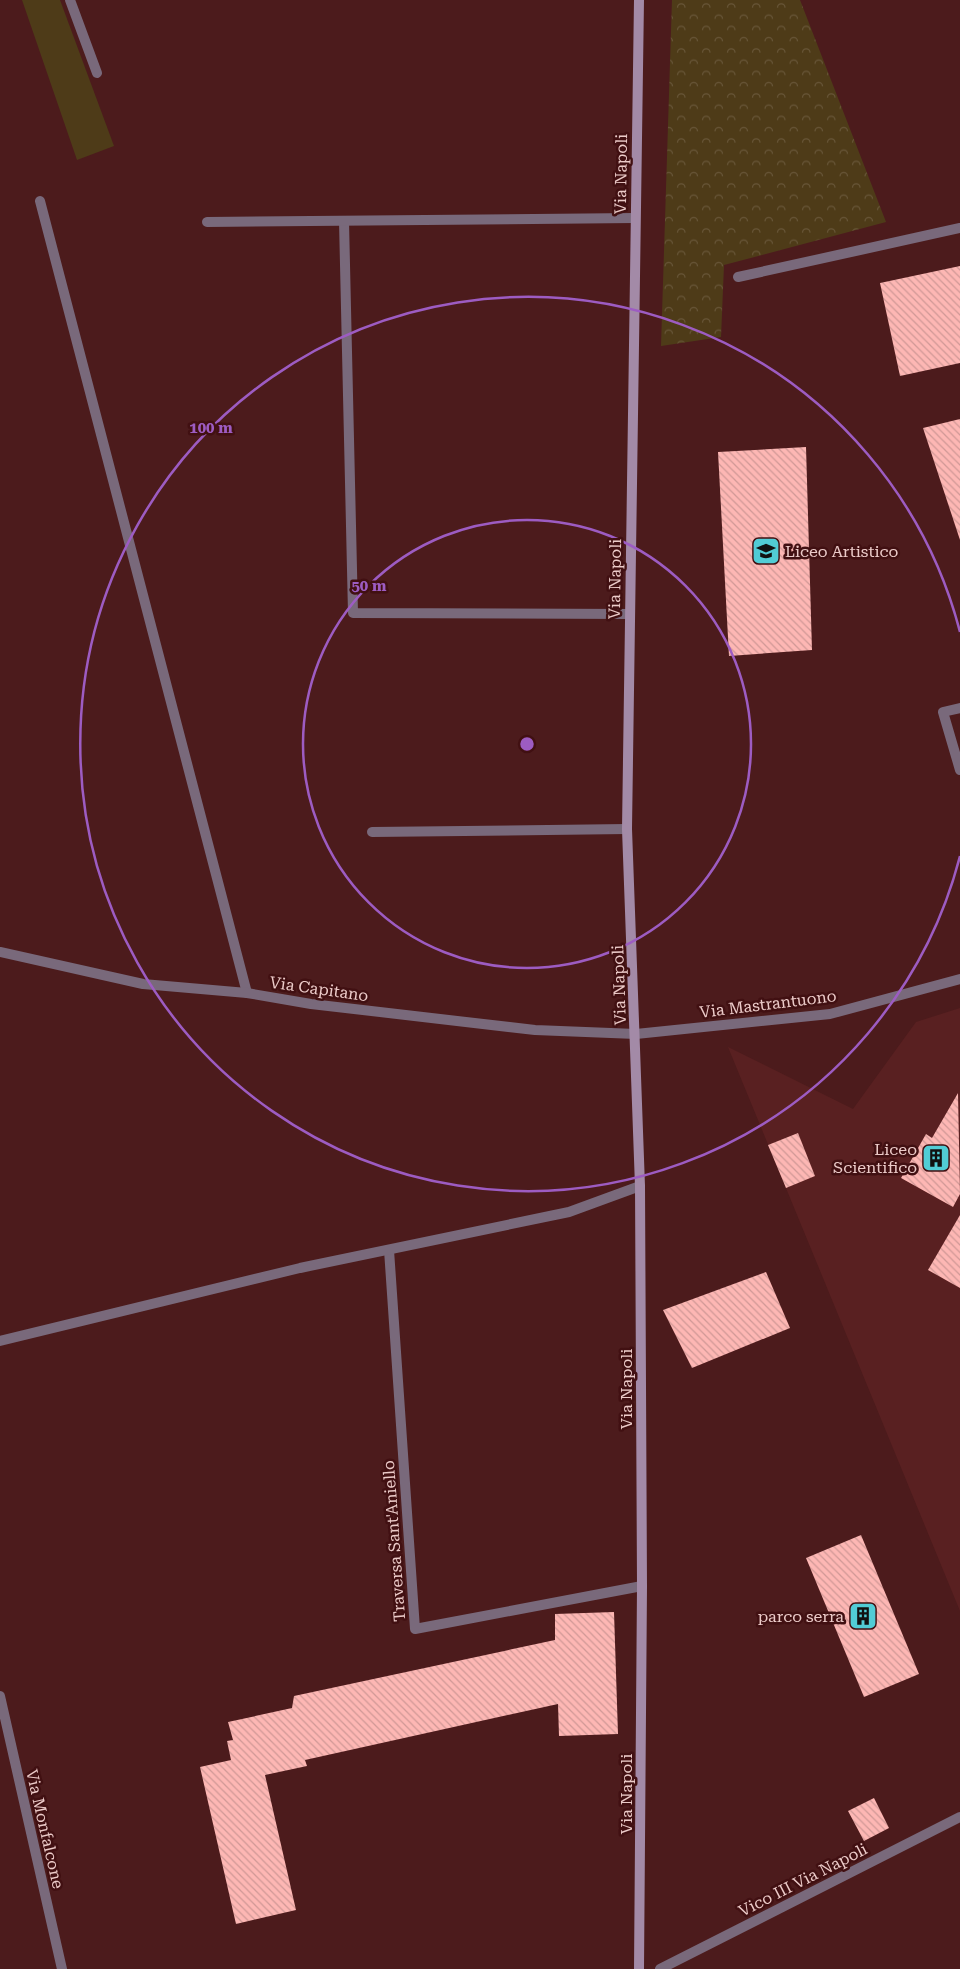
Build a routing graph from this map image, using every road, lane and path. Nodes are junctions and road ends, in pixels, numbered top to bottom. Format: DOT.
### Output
graph roads {
  1 [pos="70,0"];
  2 [pos="639,0"];
  3 [pos="97,73"];
  4 [pos="40,201"];
  5 [pos="636,218"];
  6 [pos="344,221"];
  7 [pos="207,222"];
  8 [pos="960,228"];
  9 [pos="738,277"];
  10 [pos="630,614"];
  11 [pos="960,708"];
  12 [pos="960,770"];
  13 [pos="627,829"];
  14 [pos="372,832"];
  15 [pos="0,952"];
  16 [pos="960,979"];
  17 [pos="248,994"];
  18 [pos="636,1034"];
  19 [pos="640,1186"];
  20 [pos="389,1250"];
  21 [pos="0,1341"];
  22 [pos="642,1586"];
  23 [pos="0,1696"];
  24 [pos="960,1818"];
  25 [pos="62,1969"];
  26 [pos="639,1969"];
  27 [pos="660,1969"];
  1 -- 3 [label="street"];
  2 -- 5 [label="street, Via Napoli"];
  4 -- 17 [label="street"];
  5 -- 6 [label="street"];
  5 -- 10 [label="street, Via Napoli"];
  6 -- 7 [label="street"];
  6 -- 10 [label="street"];
  8 -- 9 [label="street"];
  10 -- 13 [label="street, Via Napoli"];
  11 -- 12 [label="street"];
  13 -- 14 [label="street"];
  13 -- 18 [label="street, Via Napoli"];
  15 -- 17 [label="street, Via Capitano"];
  16 -- 18 [label="street, Via Mastrantuono"];
  17 -- 18 [label="street, Via Capitano"];
  18 -- 19 [label="street, Via Napoli"];
  19 -- 20 [label="street"];
  19 -- 22 [label="street, Via Napoli"];
  20 -- 21 [label="street"];
  20 -- 22 [label="street, Traversa Sant'Aniello"];
  22 -- 26 [label="street, Via Napoli"];
  23 -- 25 [label="street, Via Monfalcone"];
  24 -- 27 [label="street, Vico III Via Napoli"];
}
